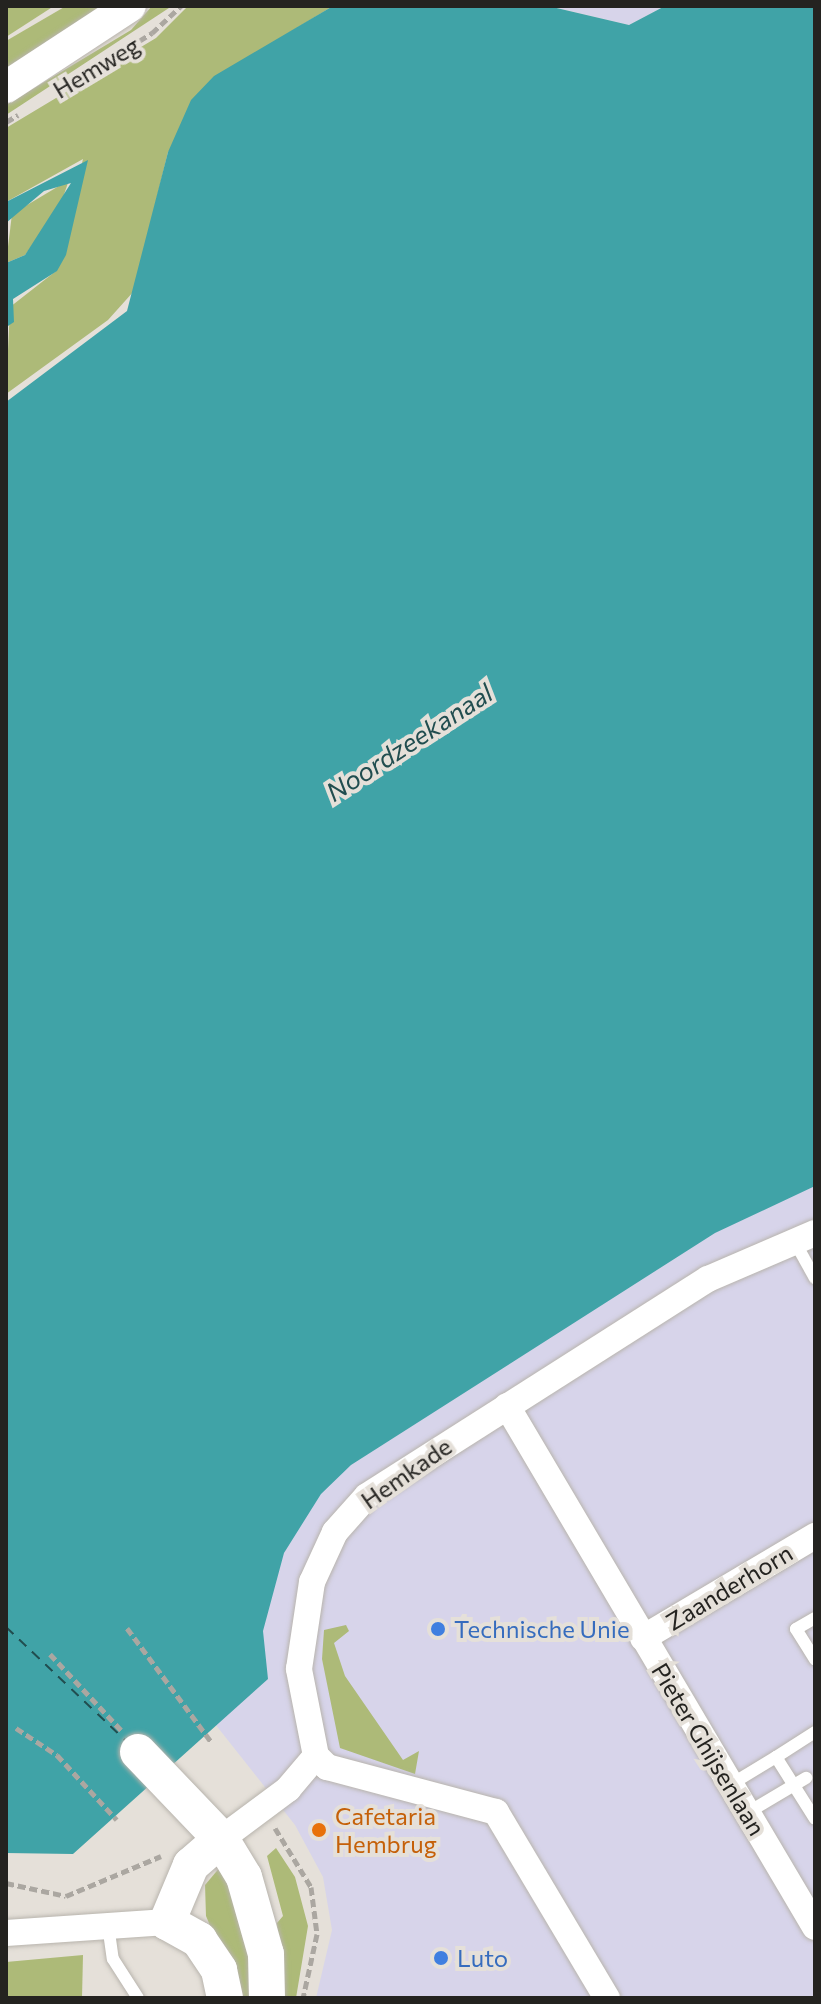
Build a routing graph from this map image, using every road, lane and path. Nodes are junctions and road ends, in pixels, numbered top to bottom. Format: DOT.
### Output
graph roads {
  1 [pos="130,6"];
  2 [pos="181,6"];
  3 [pos="6,87"];
  4 [pos="60,89"];
  5 [pos="33,106"];
  6 [pos="6,122"];
  7 [pos="805,1238"];
  8 [pos="815,1278"];
  9 [pos="507,1406"];
  10 [pos="815,1536"];
  11 [pos="815,1618"];
  12 [pos="127,1628"];
  13 [pos="643,1638"];
  14 [pos="50,1654"];
  15 [pos="815,1660"];
  16 [pos="16,1728"];
  17 [pos="815,1732"];
  18 [pos="212,1743"];
  19 [pos="136,1748"];
  20 [pos="316,1756"];
  21 [pos="776,1757"];
  22 [pos="806,1778"];
  23 [pos="730,1785"];
  24 [pos="794,1785"];
  25 [pos="747,1813"];
  26 [pos="260,1814"];
  27 [pos="815,1819"];
  28 [pos="117,1820"];
  29 [pos="213,1832"];
  30 [pos="6,1883"];
  31 [pos="108,1922"];
  32 [pos="167,1922"];
  33 [pos="815,1927"];
  34 [pos="6,1933"];
  35 [pos="138,1998"];
  36 [pos="225,1998"];
  37 [pos="267,1998"];
  38 [pos="303,1998"];
  39 [pos="607,1998"];
  1 -- 3 [label="street, Hemweg"];
  2 -- 4 [label="path, Hemweg"];
  5 -- 6 [label="path, Hemweg"];
  7 -- 8 [label="lane"];
  7 -- 9 [label="street, Hemkade"];
  9 -- 13 [label="street, Pieter Ghijsenlaan"];
  9 -- 20 [label="street, Hemkade"];
  10 -- 13 [label="street, Zaanderhorn"];
  11 -- 15 [label="lane"];
  12 -- 18 [label="path"];
  13 -- 23 [label="street, Pieter Ghijsenlaan"];
  14 -- 19 [label="path"];
  16 -- 28 [label="path"];
  17 -- 21 [label="lane"];
  19 -- 29 [label="main road"];
  20 -- 26 [label="street"];
  20 -- 39 [label="street"];
  21 -- 23 [label="lane"];
  21 -- 24 [label="lane"];
  22 -- 24 [label="lane"];
  23 -- 25 [label="street, Pieter Ghijsenlaan"];
  24 -- 25 [label="lane"];
  24 -- 27 [label="lane"];
  25 -- 33 [label="street, Pieter Ghijsenlaan"];
  26 -- 29 [label="street"];
  26 -- 38 [label="path"];
  29 -- 30 [label="path"];
  29 -- 32 [label="main road"];
  29 -- 37 [label="main road"];
  31 -- 32 [label="street"];
  31 -- 34 [label="street"];
  31 -- 35 [label="lane"];
  32 -- 36 [label="main road"];
}
